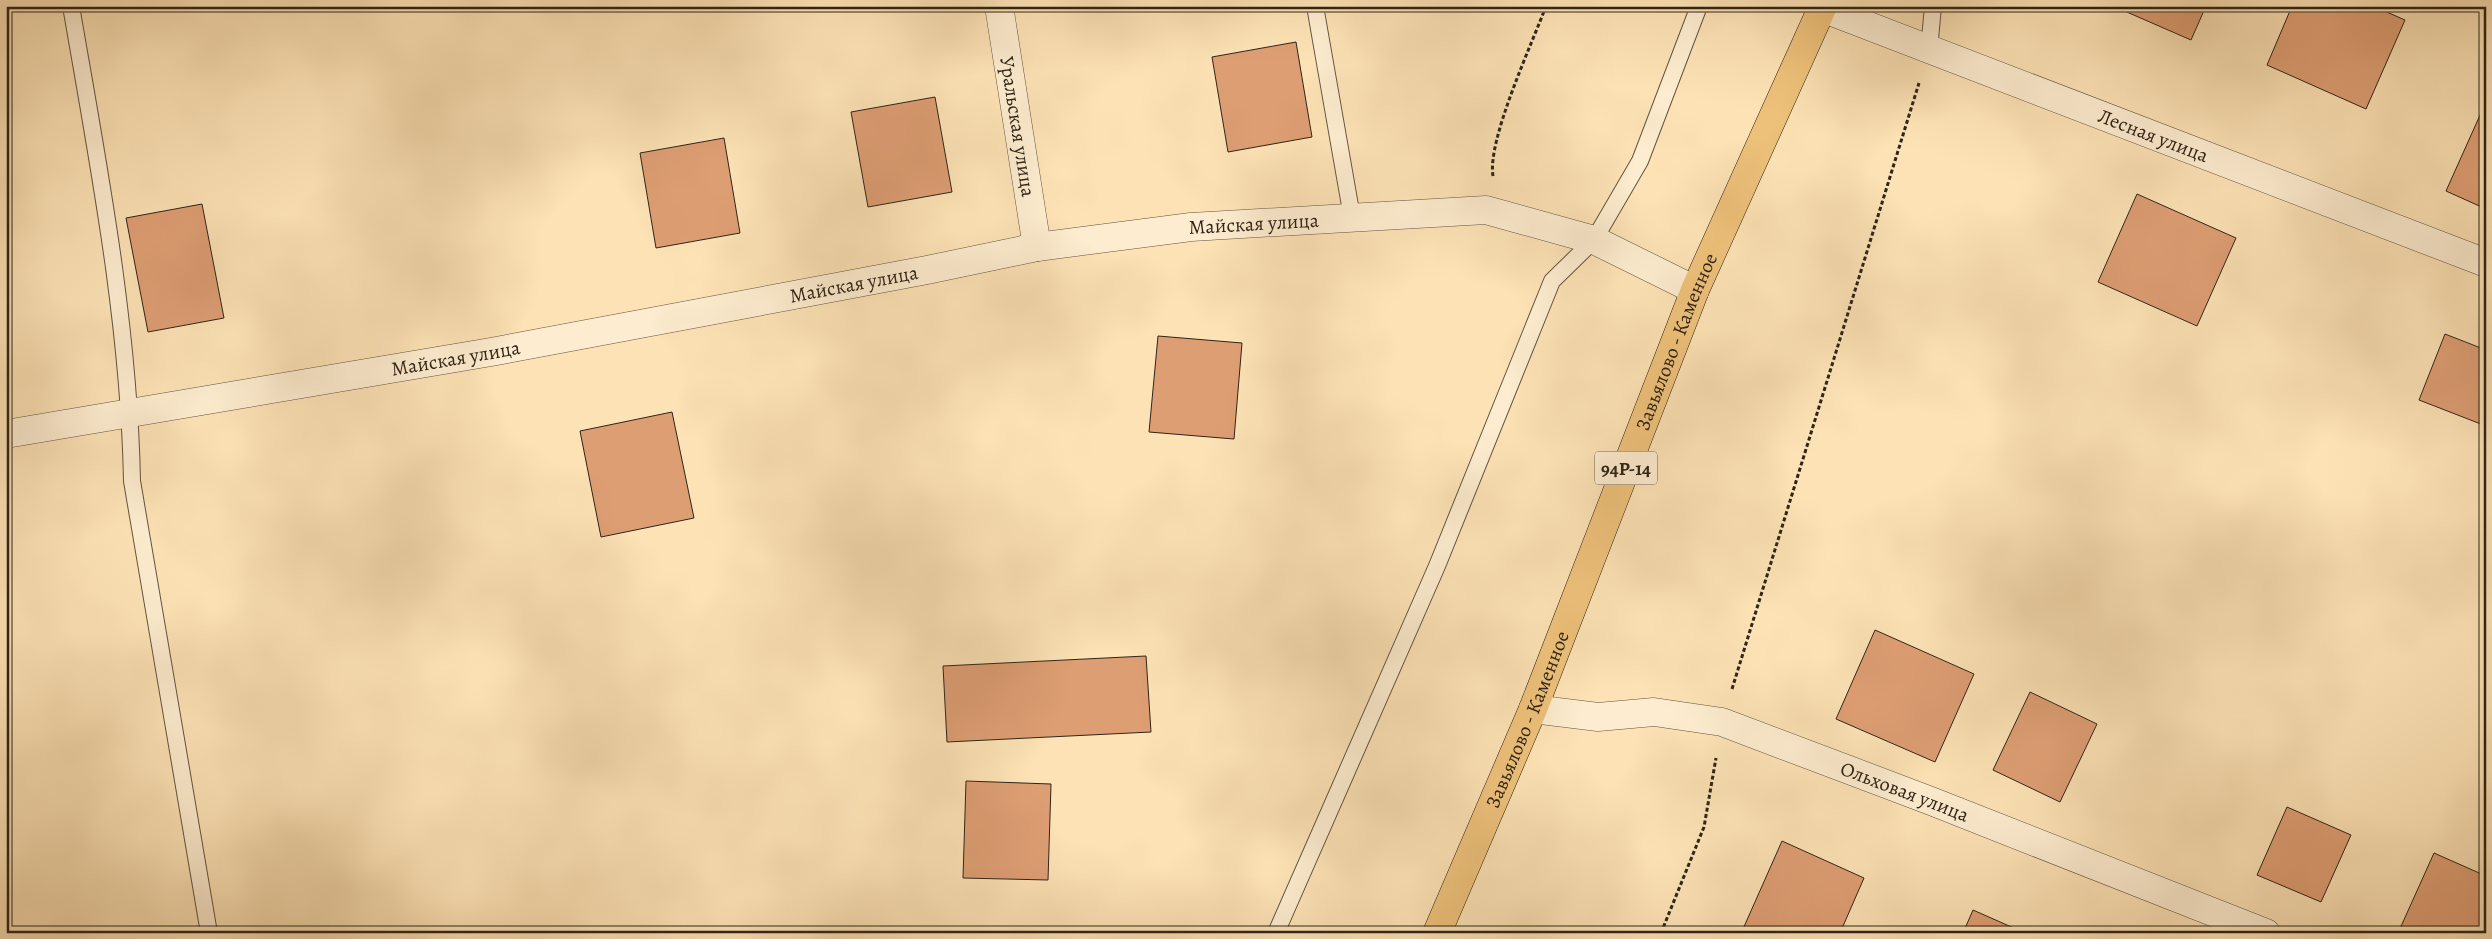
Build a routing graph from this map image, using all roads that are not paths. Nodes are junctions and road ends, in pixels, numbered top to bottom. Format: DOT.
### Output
graph roads {
  1 [pos="71,6"];
  2 [pos="999,6"];
  3 [pos="1315,6"];
  4 [pos="1699,6"];
  5 [pos="1933,6"];
  6 [pos="1822,7"];
  7 [pos="1929,50"];
  8 [pos="1352,217"];
  9 [pos="1594,240"];
  10 [pos="1037,248"];
  11 [pos="2486,263"];
  12 [pos="1695,290"];
  13 [pos="131,413"];
  14 [pos="6,434"];
  15 [pos="1533,708"];
  16 [pos="209,933"];
  17 [pos="1276,933"];
  18 [pos="1437,933"];
  19 [pos="2266,933"];
  1 -- 13 [label="lane"];
  2 -- 10 [label="street, Уральская улица"];
  3 -- 8 [label="lane"];
  4 -- 9 [label="lane"];
  5 -- 7 [label="lane"];
  6 -- 7 [label="street, Лесная улица"];
  6 -- 12 [label="main road, Завьялово - Каменное / 94Р-14"];
  7 -- 11 [label="street, Лесная улица"];
  8 -- 9 [label="street, Майская улица"];
  8 -- 10 [label="street, Майская улица"];
  9 -- 12 [label="street, Майская улица"];
  9 -- 17 [label="lane"];
  10 -- 13 [label="street, Майская улица"];
  12 -- 15 [label="main road, Завьялово - Каменное / 94Р-14"];
  13 -- 14 [label="street, Майская улица"];
  13 -- 16 [label="lane"];
  15 -- 18 [label="main road, Завьялово - Каменное / 94Р-14"];
  15 -- 19 [label="street, Ольховая улица"];
}
